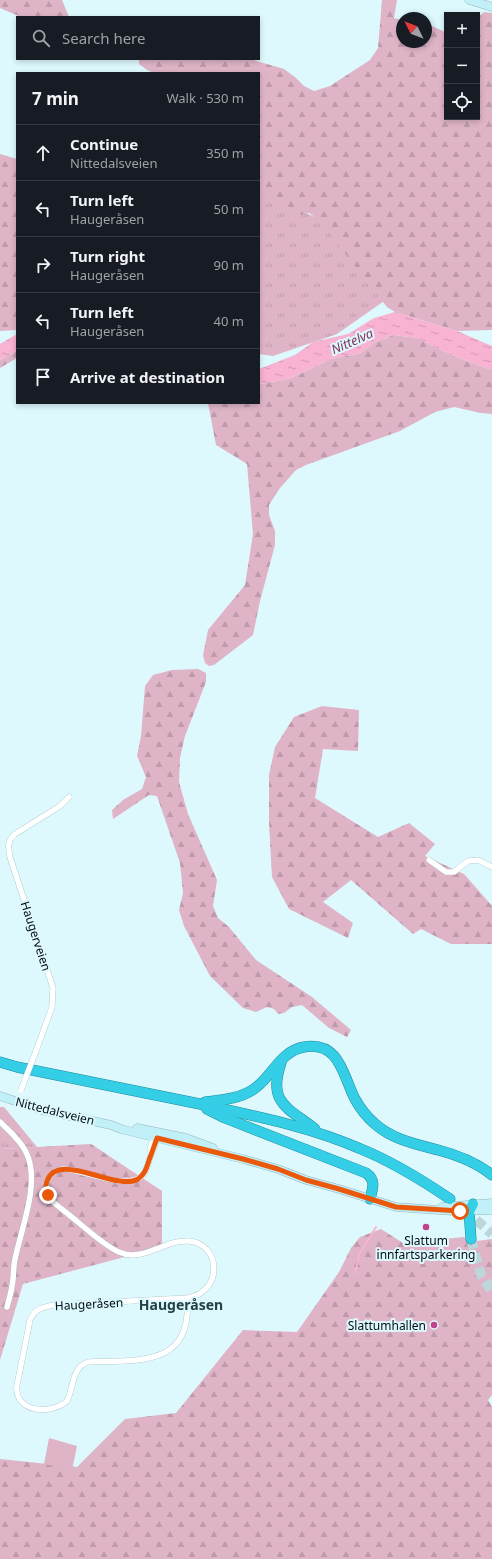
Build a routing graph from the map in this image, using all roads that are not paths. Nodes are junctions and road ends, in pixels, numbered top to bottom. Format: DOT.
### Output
graph roads {
  1 [pos="469,0"];
  2 [pos="492,7"];
  3 [pos="69,797"];
  4 [pos="429,860"];
  5 [pos="492,867"];
  6 [pos="282,1059"];
  7 [pos="0,1062"];
  8 [pos="0,1065"];
  9 [pos="17,1067"];
  10 [pos="1,1098"];
  11 [pos="17,1102"];
  12 [pos="197,1103"];
  13 [pos="0,1122"];
  14 [pos="321,1134"];
  15 [pos="155,1135"];
  16 [pos="492,1175"];
  17 [pos="370,1199"];
  18 [pos="450,1199"];
  19 [pos="492,1203"];
  20 [pos="471,1207"];
  21 [pos="492,1210"];
  22 [pos="471,1239"];
  23 [pos="187,1298"];
  24 [pos="7,1307"];
  1 -- 2 [label="main road"];
  3 -- 11 [label="street, Haugerveien, bridge"];
  4 -- 5 [label="street"];
  6 -- 12 [label="highway"];
  6 -- 14 [label="highway"];
  6 -- 16 [label="highway"];
  7 -- 9 [label="highway"];
  8 -- 9 [label="highway"];
  9 -- 12 [label="highway"];
  10 -- 11 [label="main road, Nittedalsveien"];
  11 -- 15 [label="main road, Nittedalsveien"];
  12 -- 14 [label="highway"];
  12 -- 17 [label="highway"];
  13 -- 24 [label="street"];
  14 -- 18 [label="highway"];
  15 -- 17 [label="main road, Nittedalsveien"];
  15 -- 23 [label="street, Haugeråsen"];
  17 -- 20 [label="main road, Nittedalsveien"];
  19 -- 20 [label="main road, Nittedalsveien"];
  20 -- 21 [label="main road, Nittedalsveien"];
  20 -- 22 [label="highway"];
  23 -- 23 [label="street, Haugeråsen"];
}
